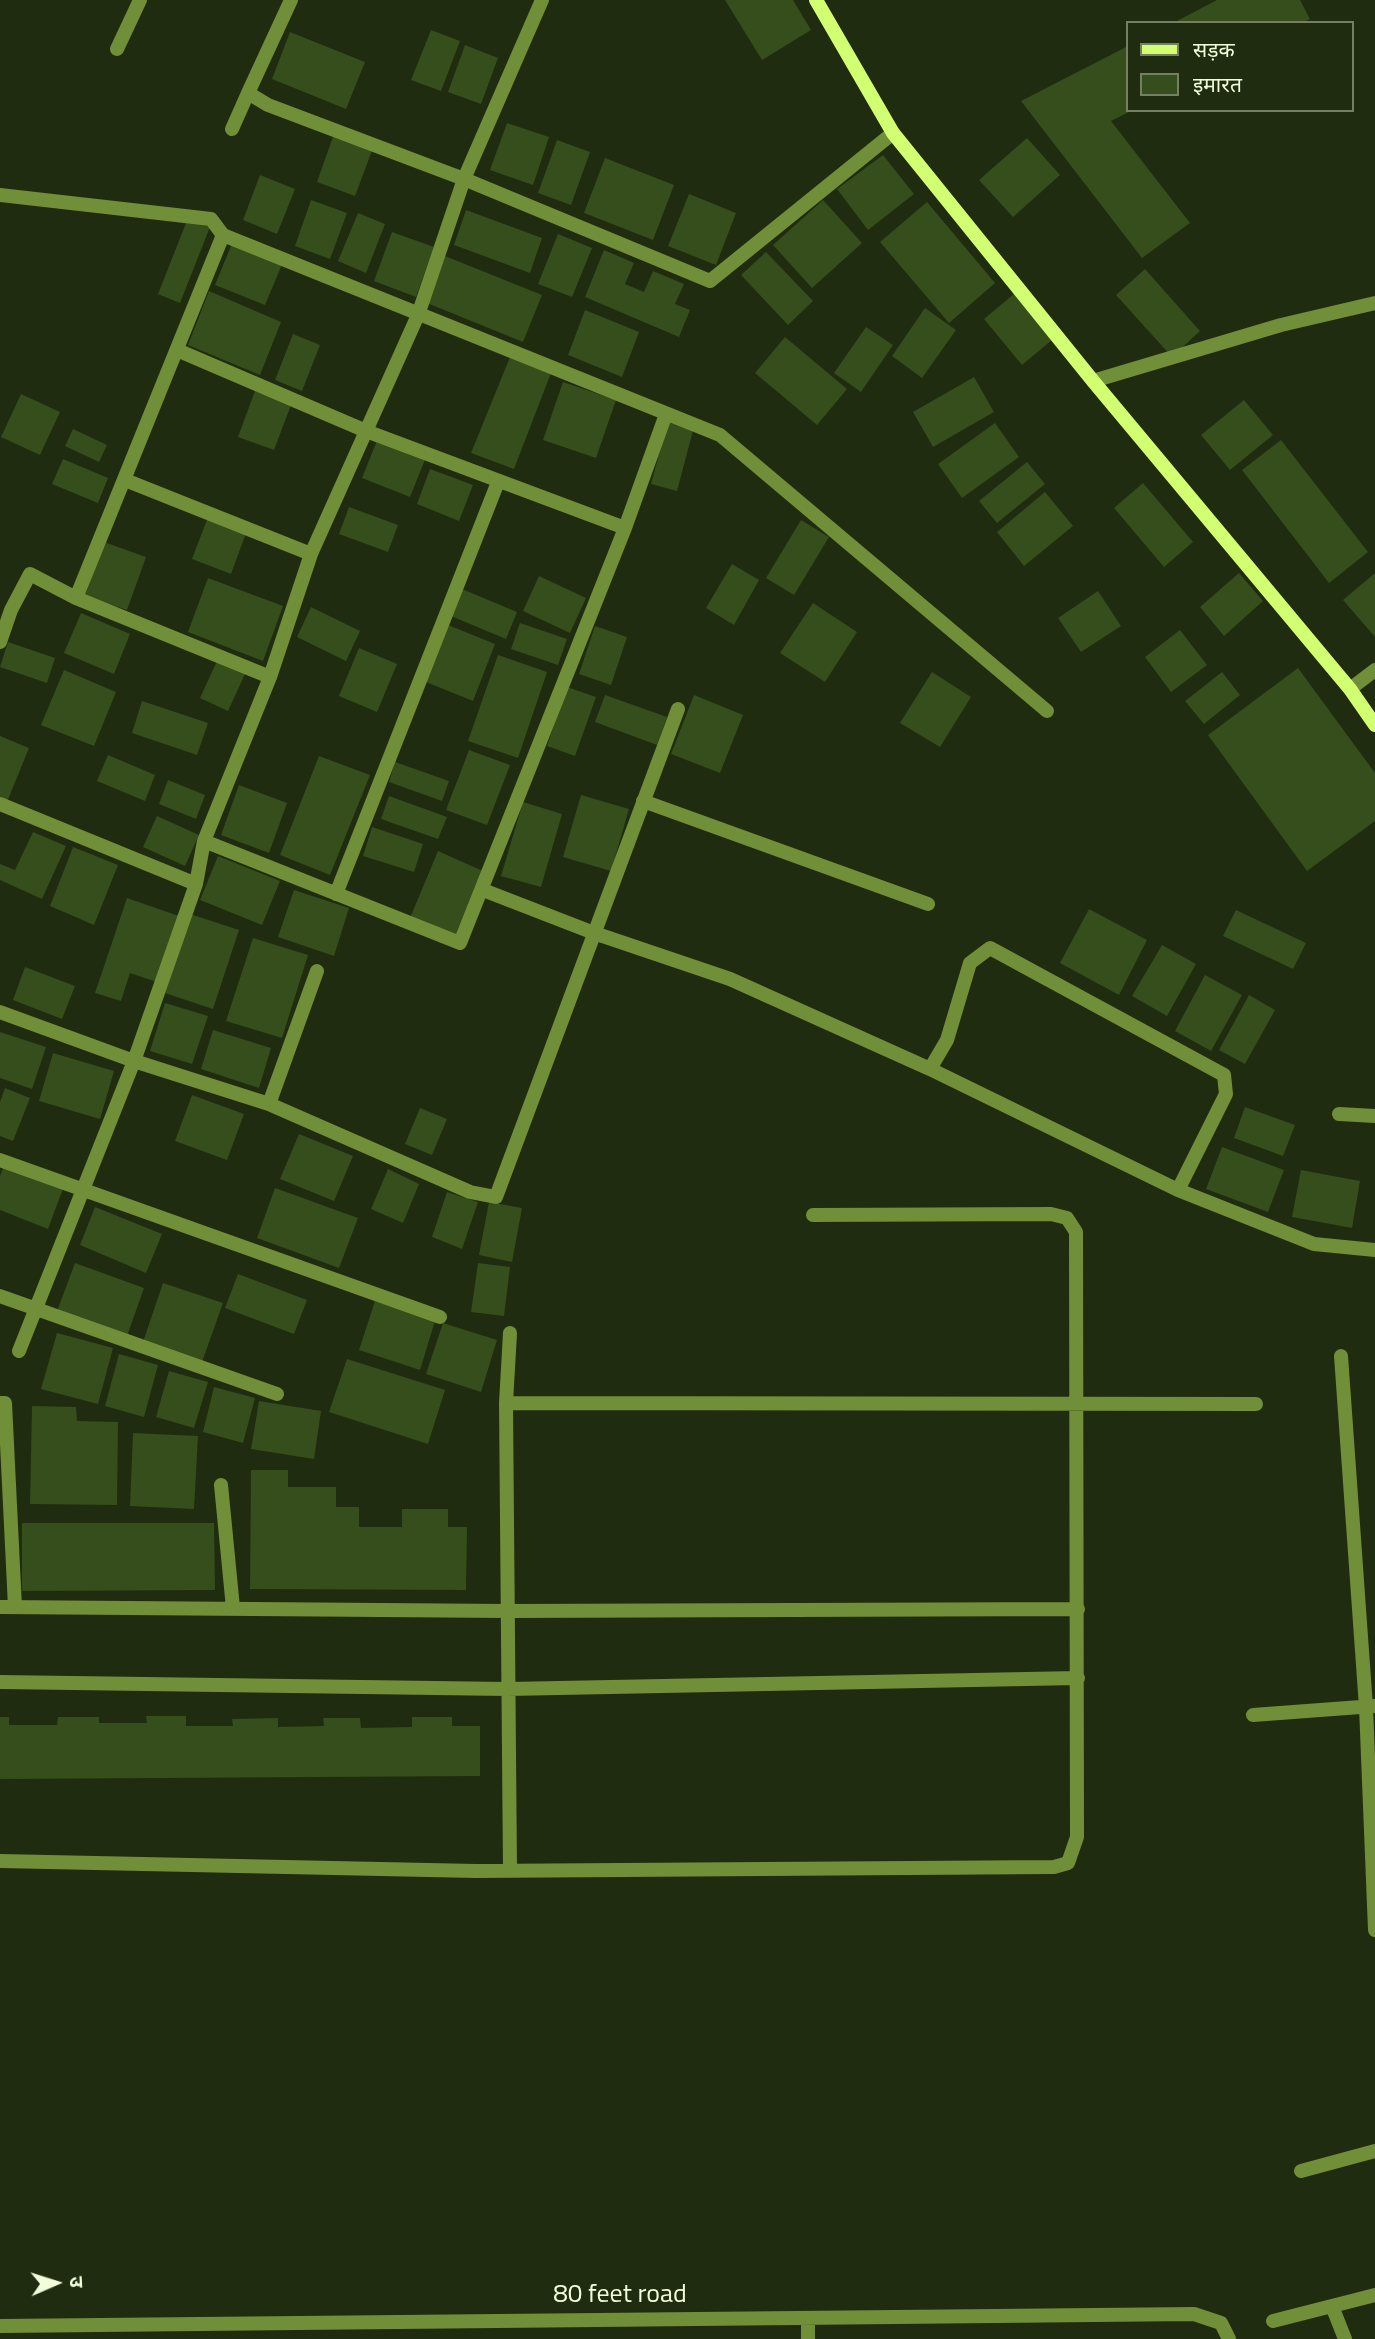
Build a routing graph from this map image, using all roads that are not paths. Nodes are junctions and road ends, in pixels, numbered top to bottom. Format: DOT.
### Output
graph roads {
  1 [pos="140,0"];
  2 [pos="291,0"];
  3 [pos="542,0"];
  4 [pos="816,0"];
  5 [pos="117,49"];
  6 [pos="247,93"];
  7 [pos="232,129"];
  8 [pos="893,133"];
  9 [pos="464,179"];
  10 [pos="0,195"];
  11 [pos="223,235"];
  12 [pos="1375,303"];
  13 [pos="418,316"];
  14 [pos="177,350"];
  15 [pos="1093,381"];
  16 [pos="666,414"];
  17 [pos="366,431"];
  18 [pos="125,480"];
  19 [pos="498,481"];
  20 [pos="625,528"];
  21 [pos="311,554"];
  22 [pos="76,598"];
  23 [pos="0,642"];
  24 [pos="1375,670"];
  25 [pos="271,677"];
  26 [pos="1350,689"];
  27 [pos="678,709"];
  28 [pos="1047,711"];
  29 [pos="1375,725"];
  30 [pos="643,801"];
  31 [pos="0,804"];
  32 [pos="204,841"];
  33 [pos="196,884"];
  34 [pos="483,890"];
  35 [pos="336,894"];
  36 [pos="928,904"];
  37 [pos="594,933"];
  38 [pos="317,971"];
  39 [pos="0,1012"];
  40 [pos="134,1061"];
  41 [pos="930,1069"];
  42 [pos="269,1104"];
  43 [pos="1339,1114"];
  44 [pos="1375,1116"];
  45 [pos="0,1160"];
  46 [pos="83,1189"];
  47 [pos="1178,1190"];
  48 [pos="813,1214"];
  49 [pos="1375,1250"];
  50 [pos="0,1296"];
  51 [pos="34,1308"];
  52 [pos="440,1317"];
  53 [pos="510,1333"];
  54 [pos="19,1351"];
  55 [pos="1341,1356"];
  56 [pos="277,1394"];
  57 [pos="0,1403"];
  58 [pos="506,1403"];
  59 [pos="1078,1403"];
  60 [pos="1256,1404"];
  61 [pos="221,1485"];
  62 [pos="7,1607"];
  63 [pos="233,1608"];
  64 [pos="1078,1609"];
  65 [pos="507,1611"];
  66 [pos="1078,1678"];
  67 [pos="0,1682"];
  68 [pos="506,1689"];
  69 [pos="1371,1706"];
  70 [pos="1253,1715"];
  71 [pos="0,1861"];
  72 [pos="510,1870"];
  73 [pos="1375,1930"];
  74 [pos="1375,2151"];
  75 [pos="1301,2171"];
  76 [pos="1375,2295"];
  77 [pos="1332,2306"];
  78 [pos="808,2319"];
  79 [pos="1273,2321"];
  80 [pos="0,2326"];
  81 [pos="808,2339"];
  82 [pos="1228,2339"];
  83 [pos="1345,2339"];
  1 -- 5 [label="street"];
  2 -- 6 [label="street"];
  3 -- 9 [label="street"];
  4 -- 8 [label="street"];
  6 -- 7 [label="street"];
  6 -- 9 [label="street"];
  8 -- 9 [label="street"];
  8 -- 15 [label="street"];
  9 -- 13 [label="street"];
  10 -- 11 [label="street"];
  11 -- 13 [label="street"];
  11 -- 14 [label="street"];
  12 -- 15 [label="street"];
  13 -- 16 [label="street"];
  13 -- 17 [label="street"];
  14 -- 17 [label="street"];
  14 -- 18 [label="street"];
  15 -- 26 [label="street"];
  16 -- 20 [label="street"];
  16 -- 28 [label="street"];
  17 -- 19 [label="street"];
  17 -- 21 [label="street"];
  18 -- 21 [label="street"];
  18 -- 22 [label="street"];
  19 -- 20 [label="street"];
  19 -- 35 [label="street"];
  20 -- 34 [label="street"];
  21 -- 25 [label="street"];
  22 -- 23 [label="street"];
  22 -- 25 [label="street"];
  24 -- 26 [label="street"];
  25 -- 32 [label="street"];
  26 -- 29 [label="street"];
  27 -- 30 [label="street"];
  30 -- 36 [label="street"];
  30 -- 37 [label="street"];
  31 -- 33 [label="street"];
  32 -- 33 [label="street"];
  32 -- 35 [label="street"];
  33 -- 40 [label="street"];
  34 -- 35 [label="street"];
  34 -- 37 [label="street"];
  37 -- 41 [label="street"];
  37 -- 42 [label="street"];
  38 -- 42 [label="street"];
  39 -- 40 [label="street"];
  40 -- 42 [label="street"];
  40 -- 46 [label="street"];
  41 -- 47 [label="street"];
  41 -- 47 [label="street"];
  43 -- 44 [label="street"];
  45 -- 46 [label="street"];
  46 -- 51 [label="street"];
  46 -- 52 [label="street"];
  47 -- 49 [label="street"];
  48 -- 59 [label="street"];
  50 -- 51 [label="street"];
  51 -- 54 [label="street"];
  51 -- 56 [label="street"];
  53 -- 58 [label="street"];
  55 -- 69 [label="street"];
  57 -- 62 [label="street"];
  58 -- 59 [label="street"];
  58 -- 65 [label="street"];
  59 -- 60 [label="street"];
  59 -- 64 [label="street"];
  61 -- 63 [label="street"];
  62 -- 63 [label="street"];
  63 -- 65 [label="street"];
  64 -- 65 [label="street"];
  64 -- 66 [label="street"];
  65 -- 68 [label="street"];
  66 -- 68 [label="street"];
  66 -- 72 [label="street"];
  67 -- 68 [label="street"];
  68 -- 72 [label="street"];
  69 -- 70 [label="street"];
  69 -- 73 [label="street"];
  71 -- 72 [label="street"];
  74 -- 75 [label="street"];
  76 -- 77 [label="street"];
  77 -- 79 [label="street"];
  77 -- 83 [label="street"];
  78 -- 80 [label="street, 80 feet road"];
  78 -- 81 [label="street"];
  78 -- 82 [label="street, 80 feet road"];
}
